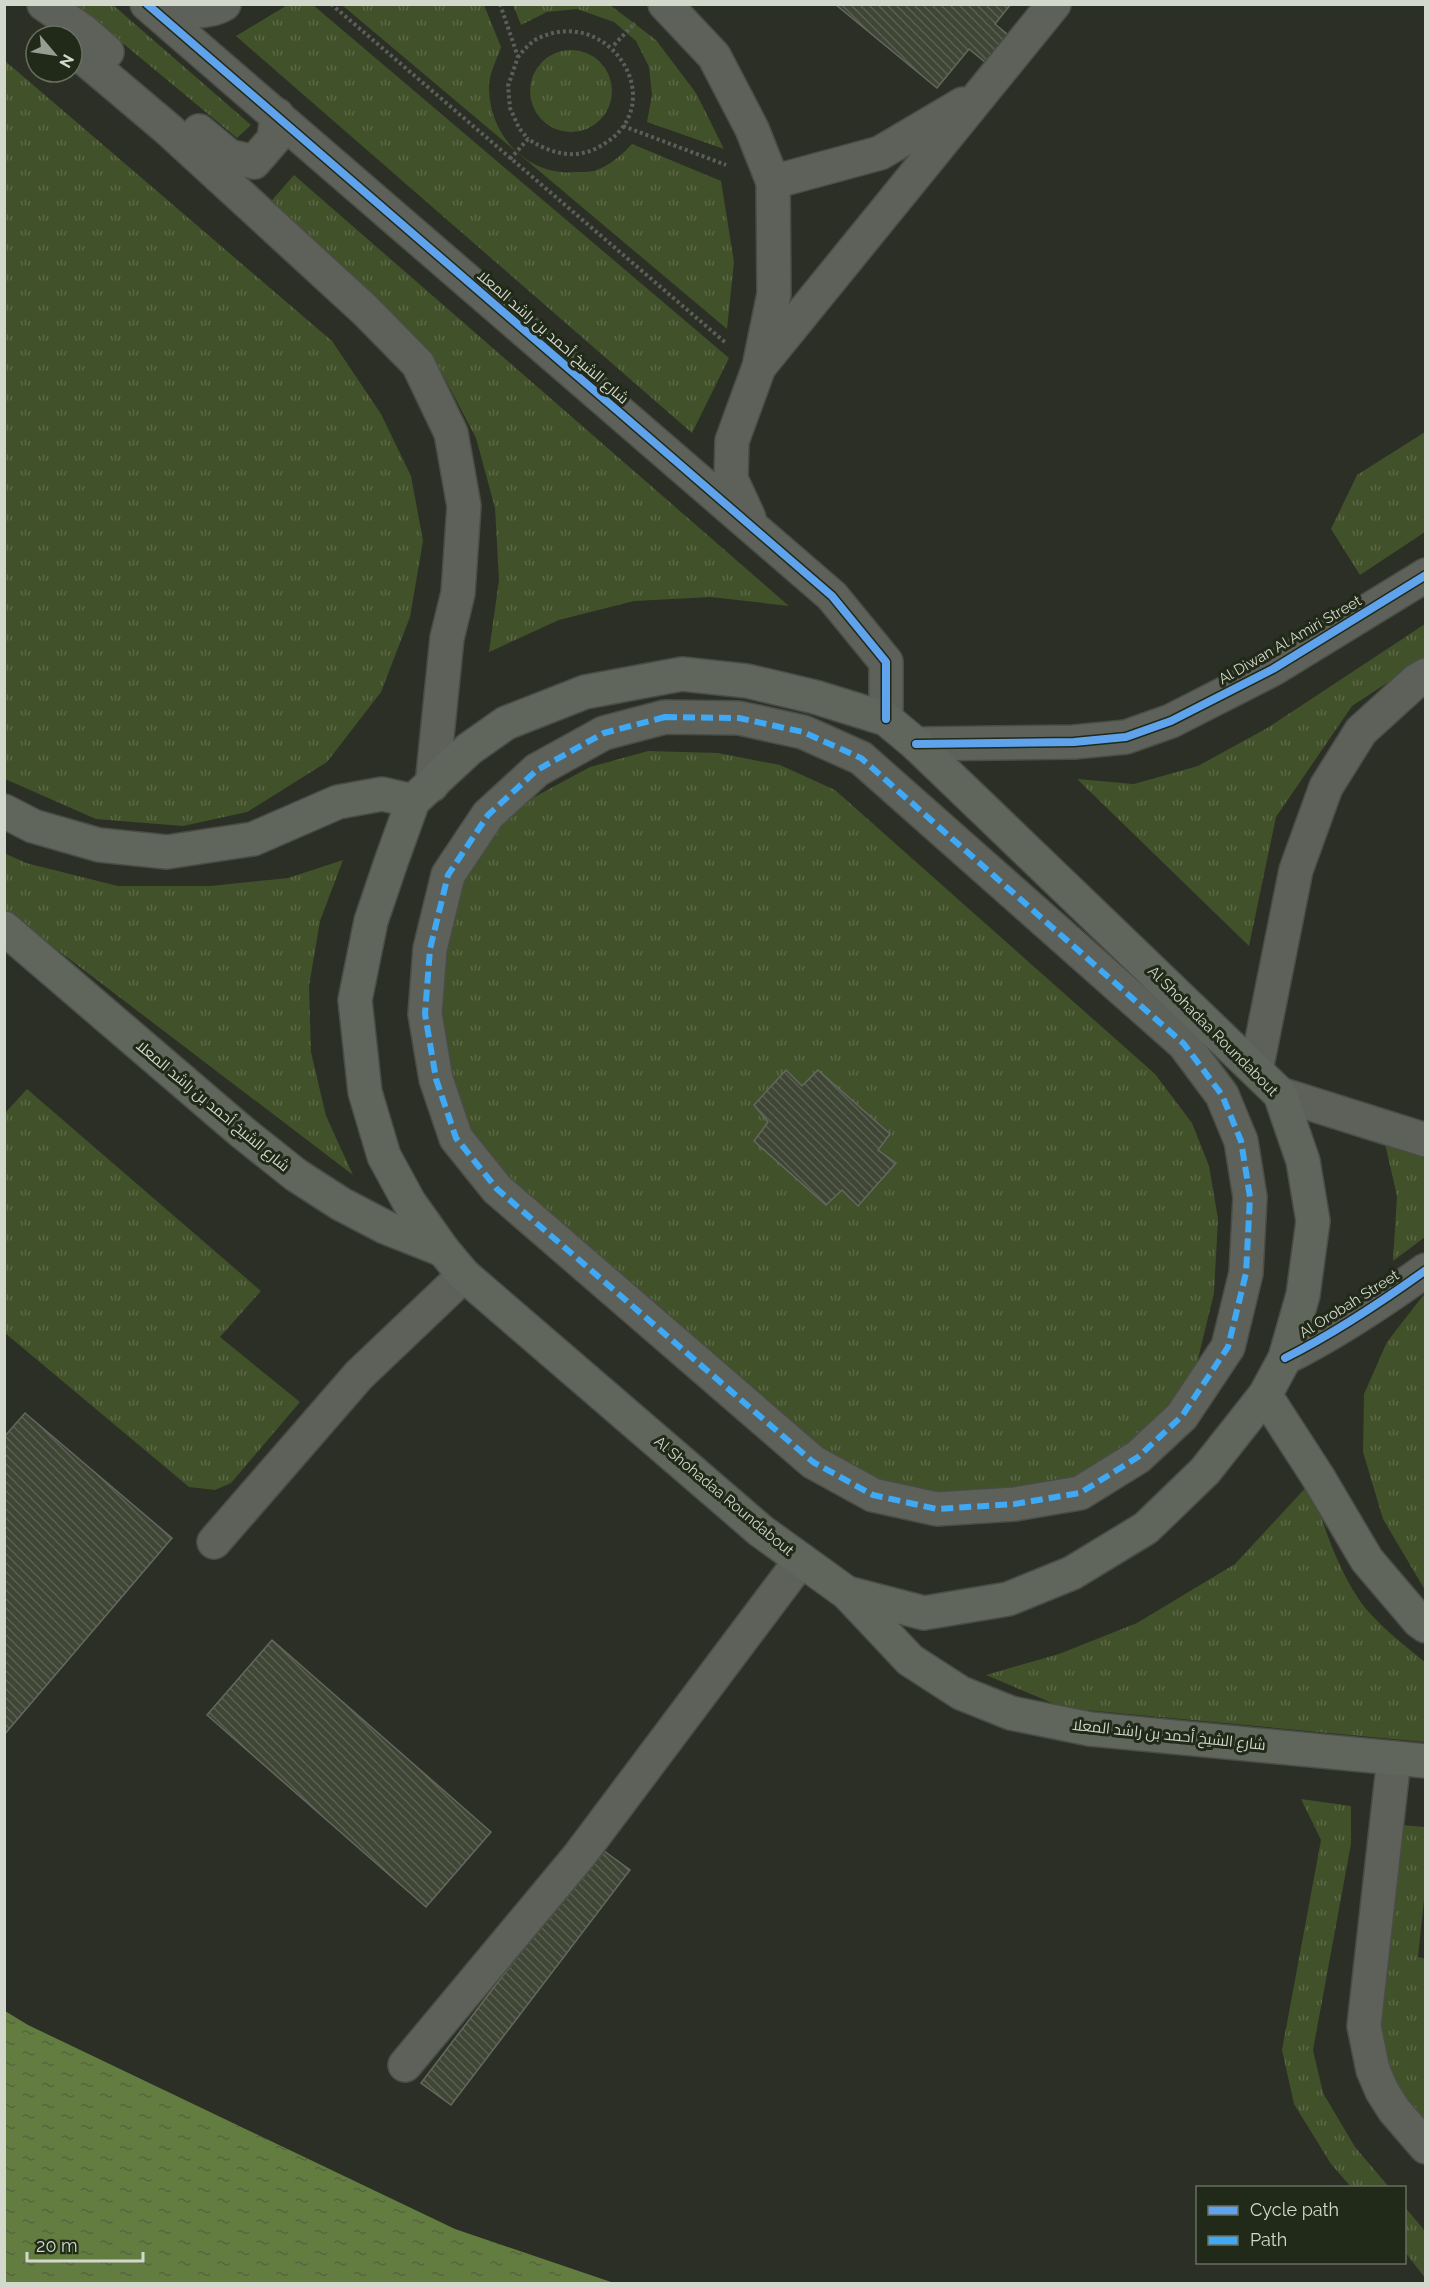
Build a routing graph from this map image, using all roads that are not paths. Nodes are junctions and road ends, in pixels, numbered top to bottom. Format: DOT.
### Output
graph roads {
  1 [pos="21,4"];
  2 [pos="44,4"];
  3 [pos="148,4"];
  4 [pos="224,4"];
  5 [pos="665,4"];
  6 [pos="1054,4"];
  7 [pos="44,24"];
  8 [pos="84,58"];
  9 [pos="982,92"];
  10 [pos="277,115"];
  11 [pos="772,182"];
  12 [pos="746,358"];
  13 [pos="755,531"];
  14 [pos="1425,575"];
  15 [pos="1425,675"];
  16 [pos="886,719"];
  17 [pos="916,744"];
  18 [pos="423,793"];
  19 [pos="4,811"];
  20 [pos="949,835"];
  21 [pos="4,928"];
  22 [pos="1256,1070"];
  23 [pos="1280,1094"];
  24 [pos="1425,1140"];
  25 [pos="443,1250"];
  26 [pos="1425,1270"];
  27 [pos="464,1275"];
  28 [pos="1285,1358"];
  29 [pos="1265,1395"];
  30 [pos="214,1542"];
  31 [pos="801,1560"];
  32 [pos="847,1593"];
  33 [pos="1425,1626"];
  34 [pos="1410,1759"];
  35 [pos="405,2065"];
  36 [pos="1425,2147"];
  1 -- 7 [label="street"];
  2 -- 10 [label="street"];
  3 -- 4 [label="street"];
  3 -- 10 [label="street, شارع الشيخ أحمد بن راشد المعلا"];
  5 -- 11 [label="street"];
  6 -- 9 [label="street"];
  8 -- 18 [label="street"];
  9 -- 11 [label="street"];
  9 -- 12 [label="street"];
  10 -- 13 [label="street, شارع الشيخ أحمد بن راشد المعلا"];
  11 -- 12 [label="street"];
  12 -- 13 [label="street"];
  13 -- 16 [label="street, شارع الشيخ أحمد بن راشد المعلا"];
  14 -- 17 [label="street, Al Diwan Al Amiri Street"];
  15 -- 22 [label="street"];
  16 -- 17 [label="main road, Al Shohadaa Roundabout"];
  16 -- 18 [label="main road, Al Shohadaa Roundabout"];
  17 -- 22 [label="main road, Al Shohadaa Roundabout"];
  18 -- 19 [label="main road"];
  18 -- 25 [label="main road, Al Shohadaa Roundabout"];
  20 -- 20 [label="street"];
  21 -- 25 [label="main road, شارع الشيخ أحمد بن راشد المعلا"];
  22 -- 23 [label="main road, Al Shohadaa Roundabout"];
  23 -- 24 [label="street"];
  23 -- 28 [label="main road, Al Shohadaa Roundabout"];
  25 -- 27 [label="main road, Al Shohadaa Roundabout"];
  26 -- 28 [label="street, Al Orobah Street"];
  27 -- 30 [label="street"];
  27 -- 31 [label="main road, Al Shohadaa Roundabout"];
  28 -- 29 [label="main road, Al Shohadaa Roundabout"];
  29 -- 32 [label="main road, Al Shohadaa Roundabout"];
  29 -- 33 [label="main road"];
  31 -- 32 [label="main road, Al Shohadaa Roundabout"];
  31 -- 35 [label="street"];
  32 -- 34 [label="main road, شارع الشيخ أحمد بن راشد المعلا"];
  34 -- 36 [label="street"];
}
